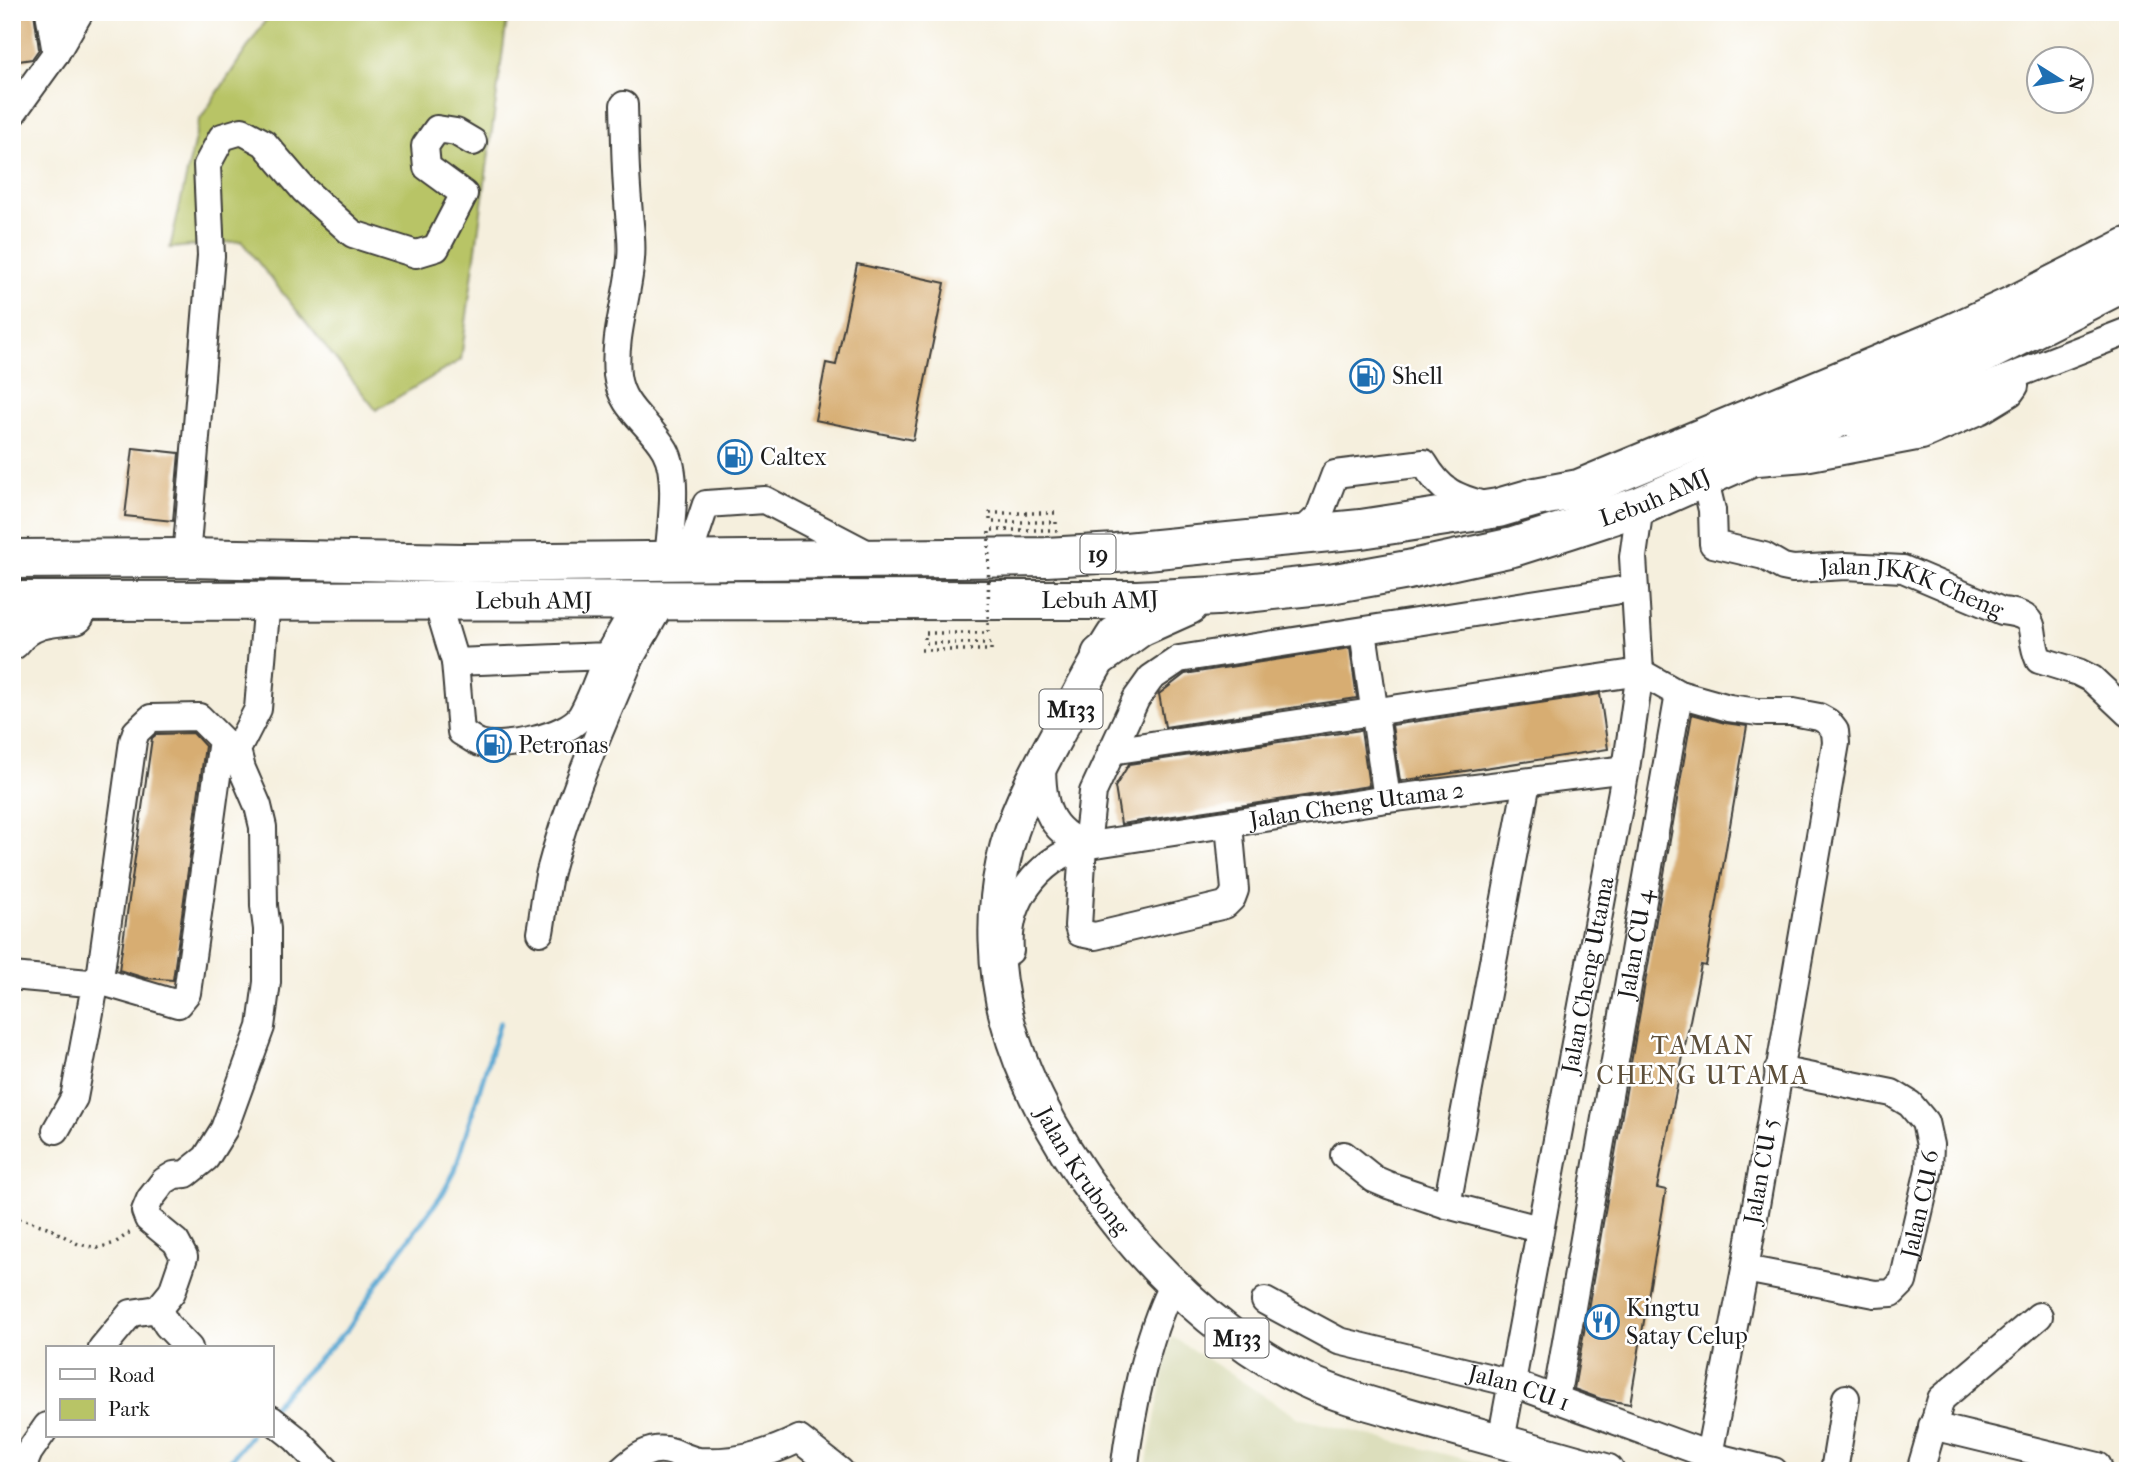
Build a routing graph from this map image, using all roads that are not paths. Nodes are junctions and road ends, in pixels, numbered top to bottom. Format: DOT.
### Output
graph roads {
  1 [pos="49,12"];
  2 [pos="80,12"];
  3 [pos="56,53"];
  4 [pos="624,105"];
  5 [pos="12,114"];
  6 [pos="474,142"];
  7 [pos="2128,247"];
  8 [pos="2128,280"];
  9 [pos="2128,331"];
  10 [pos="2025,372"];
  11 [pos="1805,433"];
  12 [pos="1720,470"];
  13 [pos="1579,489"];
  14 [pos="1640,506"];
  15 [pos="1498,509"];
  16 [pos="1298,536"];
  17 [pos="1046,557"];
  18 [pos="186,558"];
  19 [pos="12,559"];
  20 [pos="131,559"];
  21 [pos="879,560"];
  22 [pos="678,561"];
  23 [pos="12,576"];
  24 [pos="1634,587"];
  25 [pos="1263,591"];
  26 [pos="267,599"];
  27 [pos="652,599"];
  28 [pos="159,600"];
  29 [pos="436,600"];
  30 [pos="1068,600"];
  31 [pos="1137,600"];
  32 [pos="12,601"];
  33 [pos="1363,631"];
  34 [pos="12,640"];
  35 [pos="1101,655"];
  36 [pos="619,656"];
  37 [pos="455,662"];
  38 [pos="1640,672"];
  39 [pos="1679,694"];
  40 [pos="1374,711"];
  41 [pos="2128,713"];
  42 [pos="1111,751"];
  43 [pos="1042,762"];
  44 [pos="1626,769"];
  45 [pos="1527,782"];
  46 [pos="1387,799"];
  47 [pos="1229,824"];
  48 [pos="1085,845"];
  49 [pos="540,932"];
  50 [pos="12,976"];
  51 [pos="96,980"];
  52 [pos="1008,1023"];
  53 [pos="1779,1070"];
  54 [pos="56,1130"];
  55 [pos="1343,1155"];
  56 [pos="1447,1205"];
  57 [pos="1539,1229"];
  58 [pos="1745,1269"];
  59 [pos="1172,1286"];
  60 [pos="1265,1301"];
  61 [pos="158,1309"];
  62 [pos="2039,1316"];
  63 [pos="104,1346"];
  64 [pos="187,1346"];
  65 [pos="1512,1383"];
  66 [pos="1846,1398"];
  67 [pos="1556,1399"];
  68 [pos="273,1421"];
  69 [pos="1932,1426"];
  70 [pos="46,1427"];
  71 [pos="1501,1441"];
  72 [pos="1709,1455"];
  73 [pos="2098,1466"];
  74 [pos="21,1471"];
  75 [pos="327,1471"];
  76 [pos="621,1471"];
  77 [pos="840,1471"];
  78 [pos="1124,1471"];
  79 [pos="1607,1471"];
  80 [pos="1774,1471"];
  81 [pos="1834,1471"];
  82 [pos="1920,1471"];
  1 -- 3 [label="street"];
  2 -- 3 [label="street"];
  3 -- 5 [label="street"];
  4 -- 22 [label="street"];
  6 -- 18 [label="street"];
  7 -- 13 [label="highway, Lebuh AMJ / 19"];
  8 -- 11 [label="highway, Lebuh AMJ / 19"];
  9 -- 10 [label="street"];
  10 -- 11 [label="street"];
  10 -- 12 [label="street"];
  11 -- 12 [label="highway, Lebuh AMJ / 19"];
  12 -- 14 [label="highway, Lebuh AMJ / 19"];
  12 -- 41 [label="street, Jalan JKKK Cheng"];
  13 -- 15 [label="highway, Lebuh AMJ / 19"];
  13 -- 31 [label="highway"];
  14 -- 24 [label="street, Jalan Cheng Utama"];
  14 -- 25 [label="highway, Lebuh AMJ / 19"];
  15 -- 16 [label="highway, Lebuh AMJ / 19"];
  15 -- 16 [label="street"];
  16 -- 17 [label="highway, Lebuh AMJ / 19"];
  17 -- 21 [label="highway, Lebuh AMJ / 19"];
  17 -- 31 [label="highway"];
  18 -- 20 [label="highway, Lebuh AMJ / 19"];
  18 -- 22 [label="highway, Lebuh AMJ / 19"];
  19 -- 20 [label="highway, Lebuh AMJ / 19"];
  20 -- 23 [label="highway"];
  21 -- 22 [label="highway, Lebuh AMJ / 19"];
  21 -- 22 [label="street"];
  24 -- 33 [label="street"];
  24 -- 38 [label="street, Jalan Cheng Utama"];
  25 -- 31 [label="highway, Lebuh AMJ / 19"];
  25 -- 35 [label="highway"];
  26 -- 28 [label="highway, Lebuh AMJ / 19"];
  26 -- 29 [label="highway, Lebuh AMJ / 19"];
  26 -- 61 [label="street"];
  27 -- 29 [label="highway, Lebuh AMJ / 19"];
  27 -- 30 [label="highway, Lebuh AMJ / 19"];
  27 -- 36 [label="street"];
  28 -- 32 [label="highway, Lebuh AMJ / 19"];
  28 -- 34 [label="highway"];
  29 -- 37 [label="street"];
  30 -- 31 [label="highway, Lebuh AMJ / 19"];
  30 -- 35 [label="highway"];
  31 -- 35 [label="main road, Jalan Krubong / M133"];
  33 -- 40 [label="street"];
  33 -- 42 [label="street"];
  35 -- 43 [label="main road, Jalan Krubong / M133"];
  36 -- 37 [label="street"];
  36 -- 37 [label="street"];
  36 -- 49 [label="street"];
  38 -- 39 [label="street"];
  38 -- 40 [label="street"];
  38 -- 44 [label="street, Jalan Cheng Utama"];
  39 -- 53 [label="street, Jalan CU 5"];
  39 -- 67 [label="street, Jalan CU 4"];
  40 -- 42 [label="street"];
  40 -- 46 [label="street"];
  42 -- 48 [label="street"];
  43 -- 48 [label="street"];
  43 -- 52 [label="main road, Jalan Krubong / M133"];
  44 -- 45 [label="street, Jalan Cheng Utama 2"];
  44 -- 57 [label="street, Jalan Cheng Utama"];
  45 -- 46 [label="street, Jalan Cheng Utama 2"];
  45 -- 56 [label="street"];
  46 -- 47 [label="street, Jalan Cheng Utama 2"];
  47 -- 48 [label="street, Jalan Cheng Utama 2"];
  47 -- 48 [label="street"];
  48 -- 52 [label="street, Jalan Cheng Utama 2"];
  50 -- 51 [label="street"];
  51 -- 51 [label="street"];
  51 -- 54 [label="street"];
  52 -- 59 [label="main road, Jalan Krubong / M133"];
  53 -- 58 [label="street, Jalan CU 5"];
  53 -- 58 [label="street, Jalan CU 6"];
  55 -- 56 [label="street"];
  56 -- 57 [label="street"];
  57 -- 65 [label="street, Jalan Cheng Utama"];
  58 -- 72 [label="street, Jalan CU 5"];
  59 -- 71 [label="main road, Jalan Krubong / M133"];
  59 -- 78 [label="street"];
  60 -- 65 [label="street, Jalan CU 1"];
  61 -- 63 [label="street"];
  61 -- 64 [label="street"];
  62 -- 69 [label="street"];
  65 -- 67 [label="street, Jalan CU 1"];
  65 -- 71 [label="street, Jalan Cheng Utama"];
  66 -- 81 [label="street"];
  67 -- 72 [label="street, Jalan CU 1"];
  68 -- 75 [label="street"];
  69 -- 73 [label="street"];
  69 -- 82 [label="street"];
  70 -- 74 [label="street"];
  71 -- 79 [label="main road, Jalan Krubong / M133"];
  72 -- 80 [label="street, Jalan CU 1"];
  76 -- 77 [label="street"];
}
